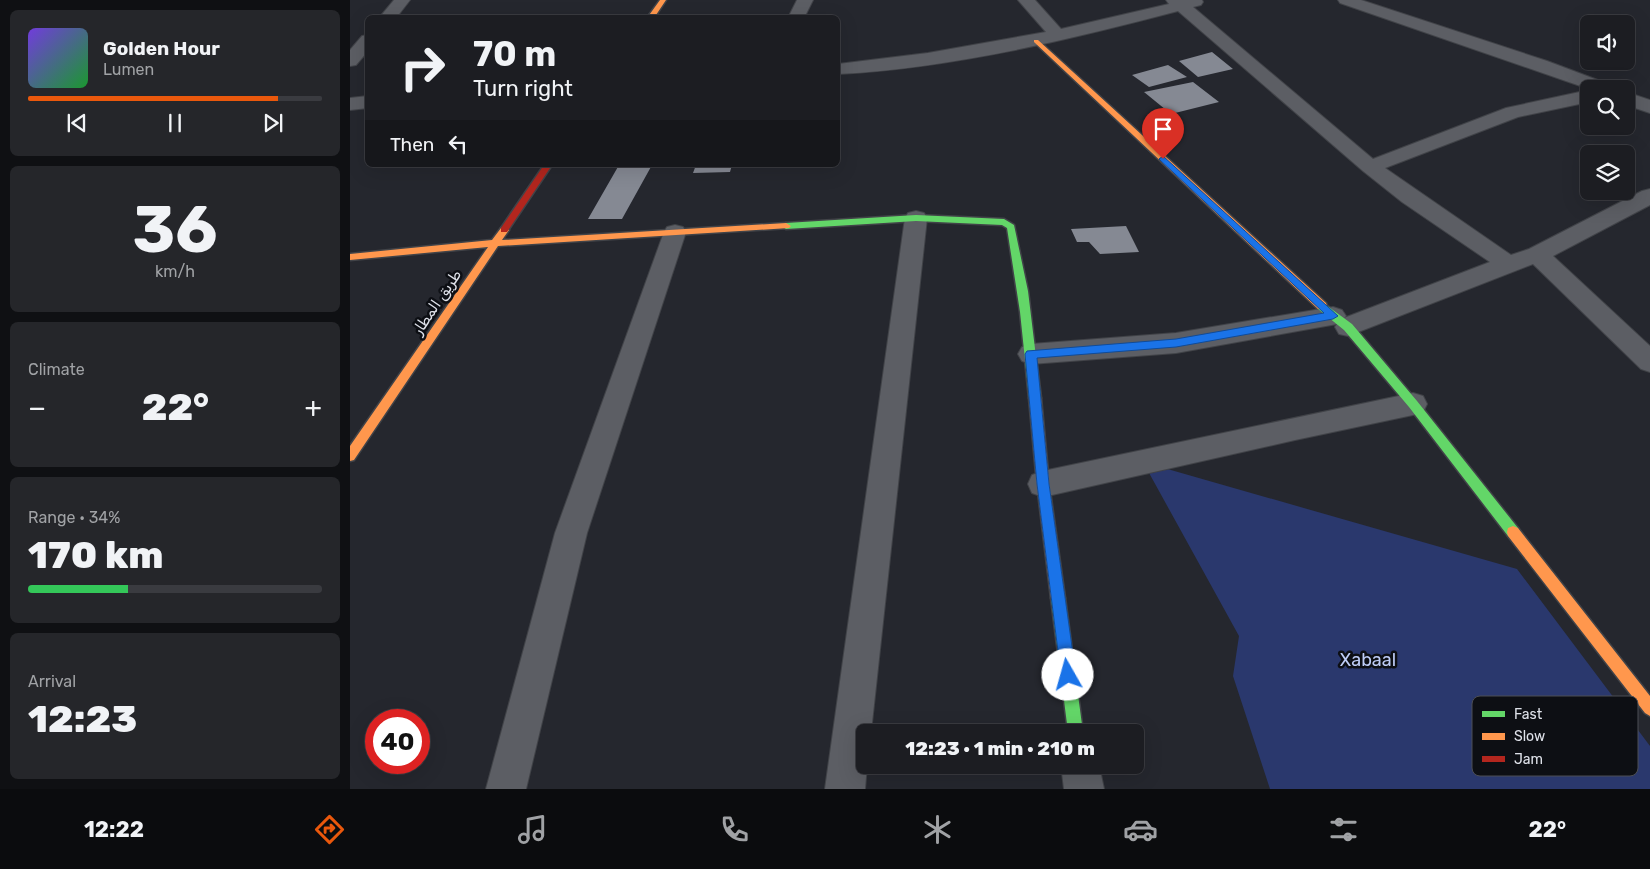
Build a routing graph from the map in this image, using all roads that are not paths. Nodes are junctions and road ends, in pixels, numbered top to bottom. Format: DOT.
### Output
graph roads {
  1 [pos="402,0"];
  2 [pos="663,0"];
  3 [pos="805,0"];
  4 [pos="1026,0"];
  5 [pos="1203,0"];
  6 [pos="1346,0"];
  7 [pos="1177,3"];
  8 [pos="390,15"];
  9 [pos="652,15"];
  10 [pos="798,15"];
  11 [pos="1058,36"];
  12 [pos="1036,41"];
  13 [pos="365,44"];
  14 [pos="350,61"];
  15 [pos="840,69"];
  16 [pos="1580,81"];
  17 [pos="1580,98"];
  18 [pos="365,102"];
  19 [pos="1635,102"];
  20 [pos="350,104"];
  21 [pos="1650,108"];
  22 [pos="547,167"];
  23 [pos="1370,167"];
  24 [pos="1650,196"];
  25 [pos="916,218"];
  26 [pos="675,232"];
  27 [pos="496,243"];
  28 [pos="1537,255"];
  29 [pos="350,257"];
  30 [pos="1508,264"];
  31 [pos="1340,321"];
  32 [pos="1031,354"];
  33 [pos="1650,362"];
  34 [pos="1413,404"];
  35 [pos="350,456"];
  36 [pos="1043,484"];
  37 [pos="1650,708"];
  38 [pos="1075,724"];
  39 [pos="1082,774"];
  40 [pos="506,789"];
  41 [pos="845,789"];
  42 [pos="1084,789"];
  1 -- 8 [label="street"];
  2 -- 9 [label="street"];
  3 -- 10 [label="street"];
  4 -- 11 [label="street"];
  5 -- 7 [label="street"];
  6 -- 16 [label="street"];
  7 -- 11 [label="street"];
  7 -- 23 [label="street"];
  11 -- 12 [label="street"];
  12 -- 15 [label="street"];
  12 -- 31 [label="street"];
  13 -- 14 [label="street"];
  17 -- 23 [label="street"];
  18 -- 20 [label="street"];
  19 -- 21 [label="street"];
  22 -- 27 [label="street, طريق المطار"];
  23 -- 30 [label="street"];
  24 -- 28 [label="street"];
  25 -- 26 [label="street"];
  25 -- 32 [label="street"];
  25 -- 41 [label="street"];
  26 -- 27 [label="street"];
  26 -- 40 [label="street"];
  27 -- 29 [label="street"];
  27 -- 35 [label="street, طريق المطار"];
  28 -- 30 [label="street"];
  28 -- 33 [label="street"];
  30 -- 31 [label="street"];
  31 -- 32 [label="street"];
  31 -- 34 [label="street"];
  32 -- 36 [label="street"];
  34 -- 36 [label="street"];
  34 -- 37 [label="street"];
  36 -- 38 [label="street"];
  39 -- 42 [label="street"];
}
